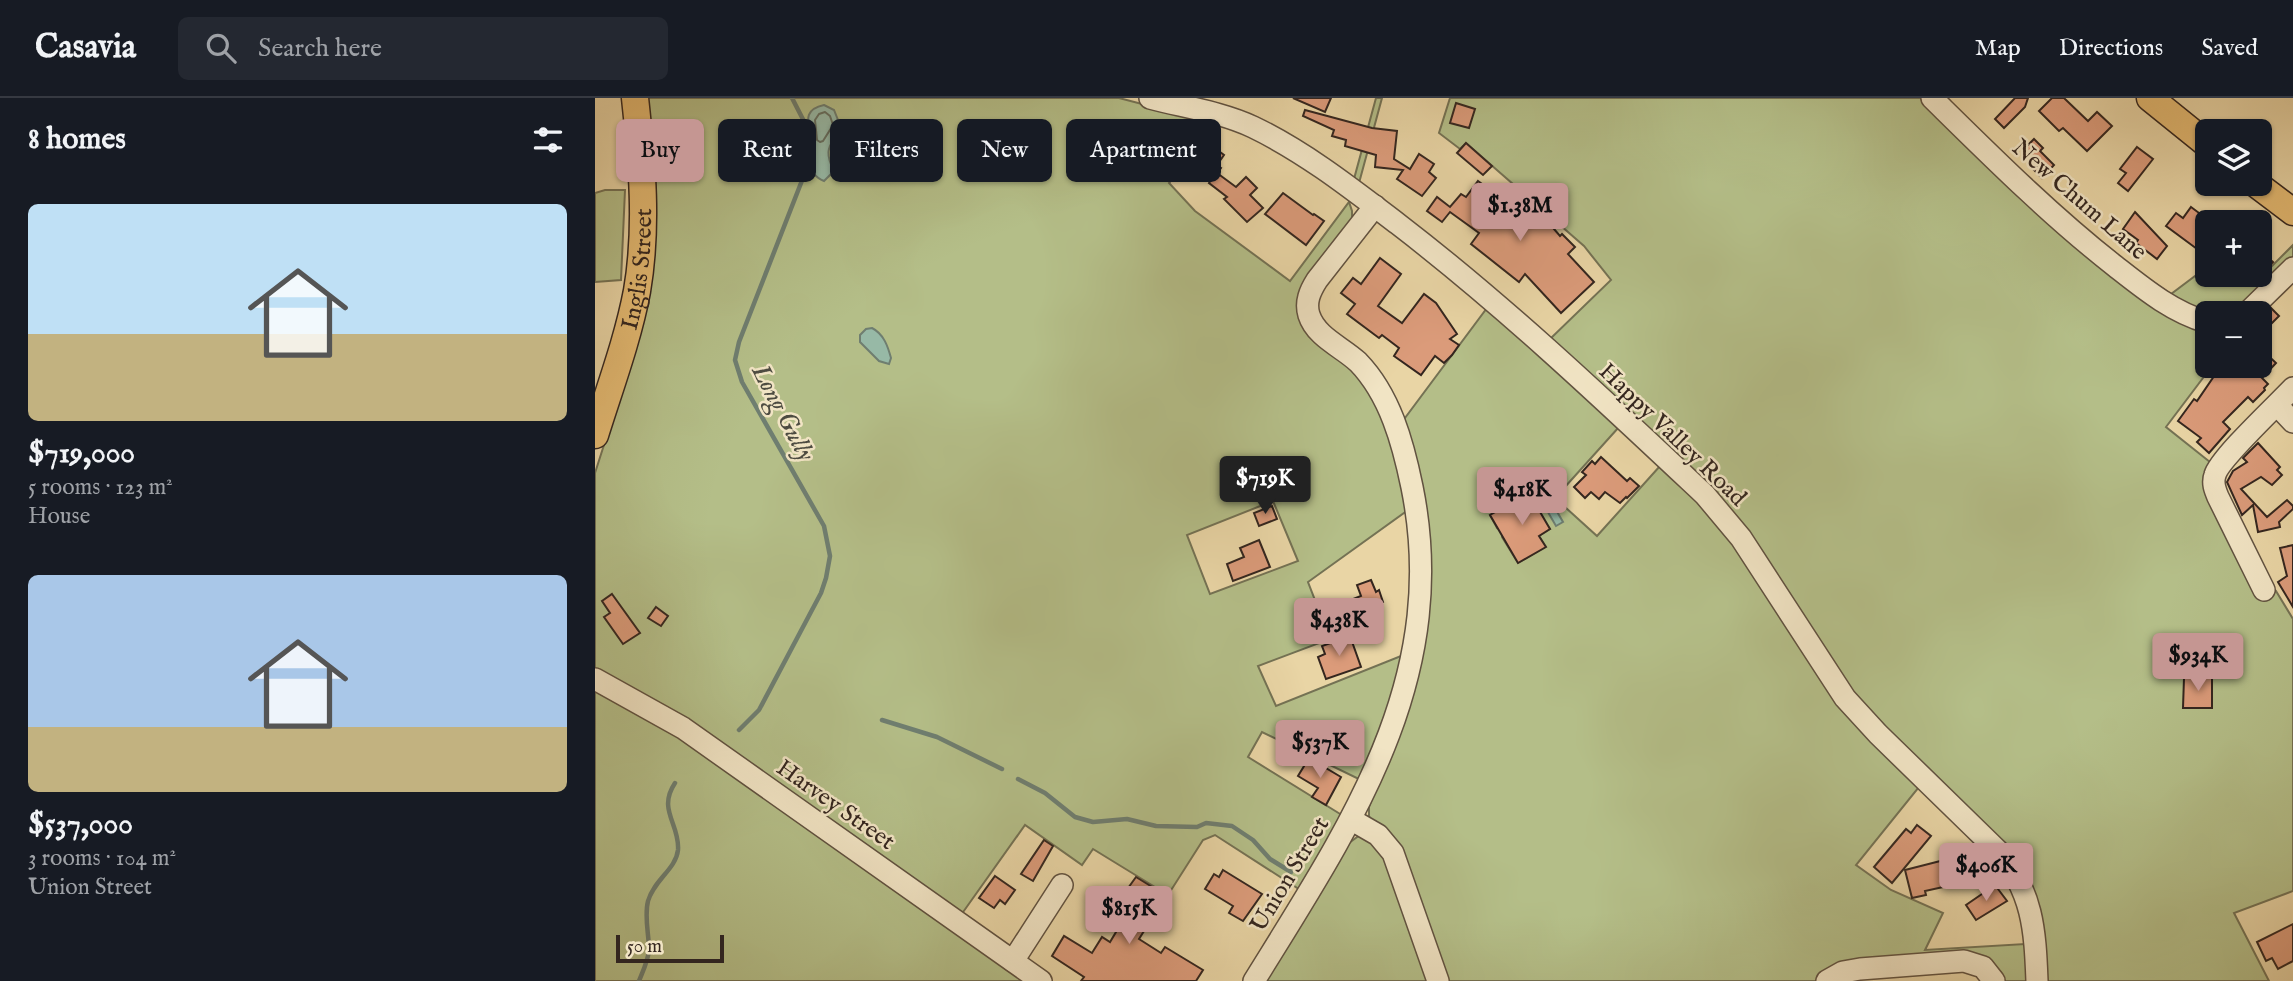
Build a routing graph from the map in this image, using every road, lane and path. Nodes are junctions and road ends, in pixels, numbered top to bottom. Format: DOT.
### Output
graph roads {
  1 [pos="635,98"];
  2 [pos="1150,98"];
  3 [pos="1932,98"];
  4 [pos="2150,98"];
  5 [pos="2195,134"];
  6 [pos="2272,196"];
  7 [pos="1375,206"];
  8 [pos="2293,212"];
  9 [pos="2293,268"];
  10 [pos="2259,301"];
  11 [pos="2195,317"];
  12 [pos="2293,387"];
  13 [pos="2277,405"];
  14 [pos="2293,422"];
  15 [pos="595,435"];
  16 [pos="2264,590"];
  17 [pos="595,679"];
  18 [pos="1352,820"];
  19 [pos="1062,886"];
  20 [pos="1013,961"];
  21 [pos="1988,974"];
  22 [pos="1041,981"];
  23 [pos="1254,981"];
  24 [pos="1438,981"];
  25 [pos="1827,981"];
  26 [pos="2038,981"];
  1 -- 15 [label="main road, Inglis Street"];
  2 -- 7 [label="street, Happy Valley Road"];
  3 -- 11 [label="street, New Chum Lane"];
  4 -- 5 [label="main road"];
  6 -- 8 [label="main road"];
  7 -- 18 [label="street, Union Street"];
  7 -- 26 [label="street, Happy Valley Road"];
  9 -- 10 [label="street"];
  12 -- 13 [label="street"];
  13 -- 14 [label="street"];
  13 -- 16 [label="street"];
  17 -- 20 [label="street, Harvey Street"];
  18 -- 23 [label="street, Union Street"];
  18 -- 24 [label="street"];
  19 -- 20 [label="street"];
  20 -- 22 [label="street, Harvey Street"];
  21 -- 25 [label="street"];
}
